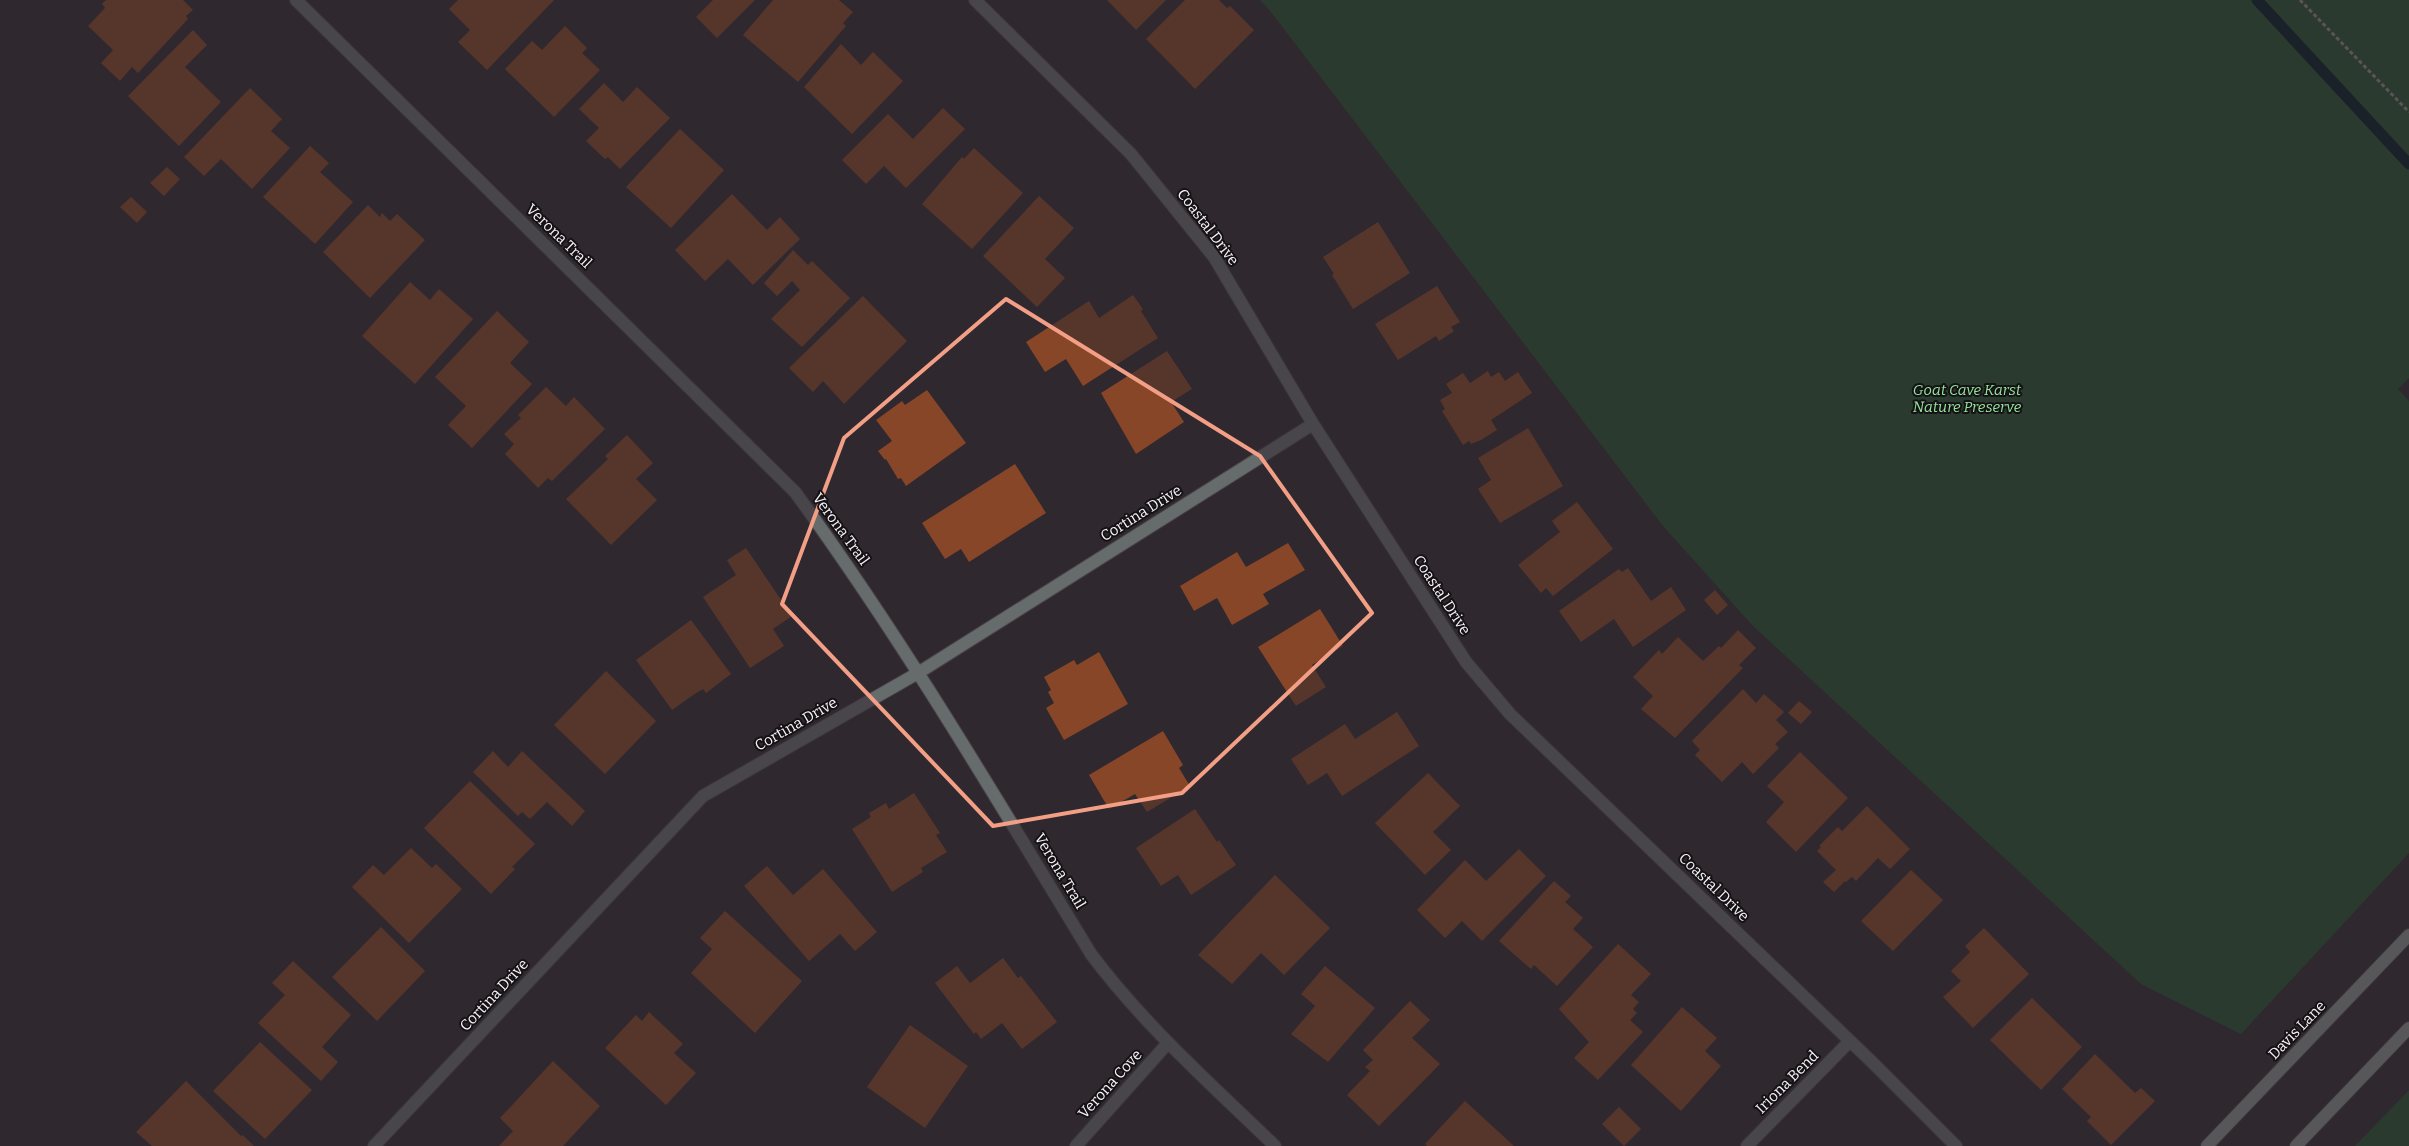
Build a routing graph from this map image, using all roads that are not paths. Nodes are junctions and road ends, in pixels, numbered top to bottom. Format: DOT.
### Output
graph roads {
  1 [pos="296,0"];
  2 [pos="975,0"];
  3 [pos="1313,424"];
  4 [pos="918,673"];
  5 [pos="2409,935"];
  6 [pos="2409,1028"];
  7 [pos="1850,1041"];
  8 [pos="1168,1043"];
  9 [pos="374,1146"];
  10 [pos="1076,1146"];
  11 [pos="1275,1146"];
  12 [pos="1747,1146"];
  13 [pos="1956,1146"];
  14 [pos="2207,1146"];
  15 [pos="2296,1146"];
  1 -- 4 [label="street, Verona Trail"];
  2 -- 3 [label="street, Coastal Drive"];
  3 -- 4 [label="street, Cortina Drive"];
  3 -- 7 [label="street, Coastal Drive"];
  4 -- 8 [label="street, Verona Trail"];
  4 -- 9 [label="street, Cortina Drive"];
  5 -- 14 [label="main road, Davis Lane"];
  6 -- 15 [label="main road"];
  7 -- 12 [label="street, Iriona Bend"];
  7 -- 13 [label="street, Coastal Drive"];
  8 -- 10 [label="street, Verona Cove"];
  8 -- 11 [label="street, Verona Trail"];
}
